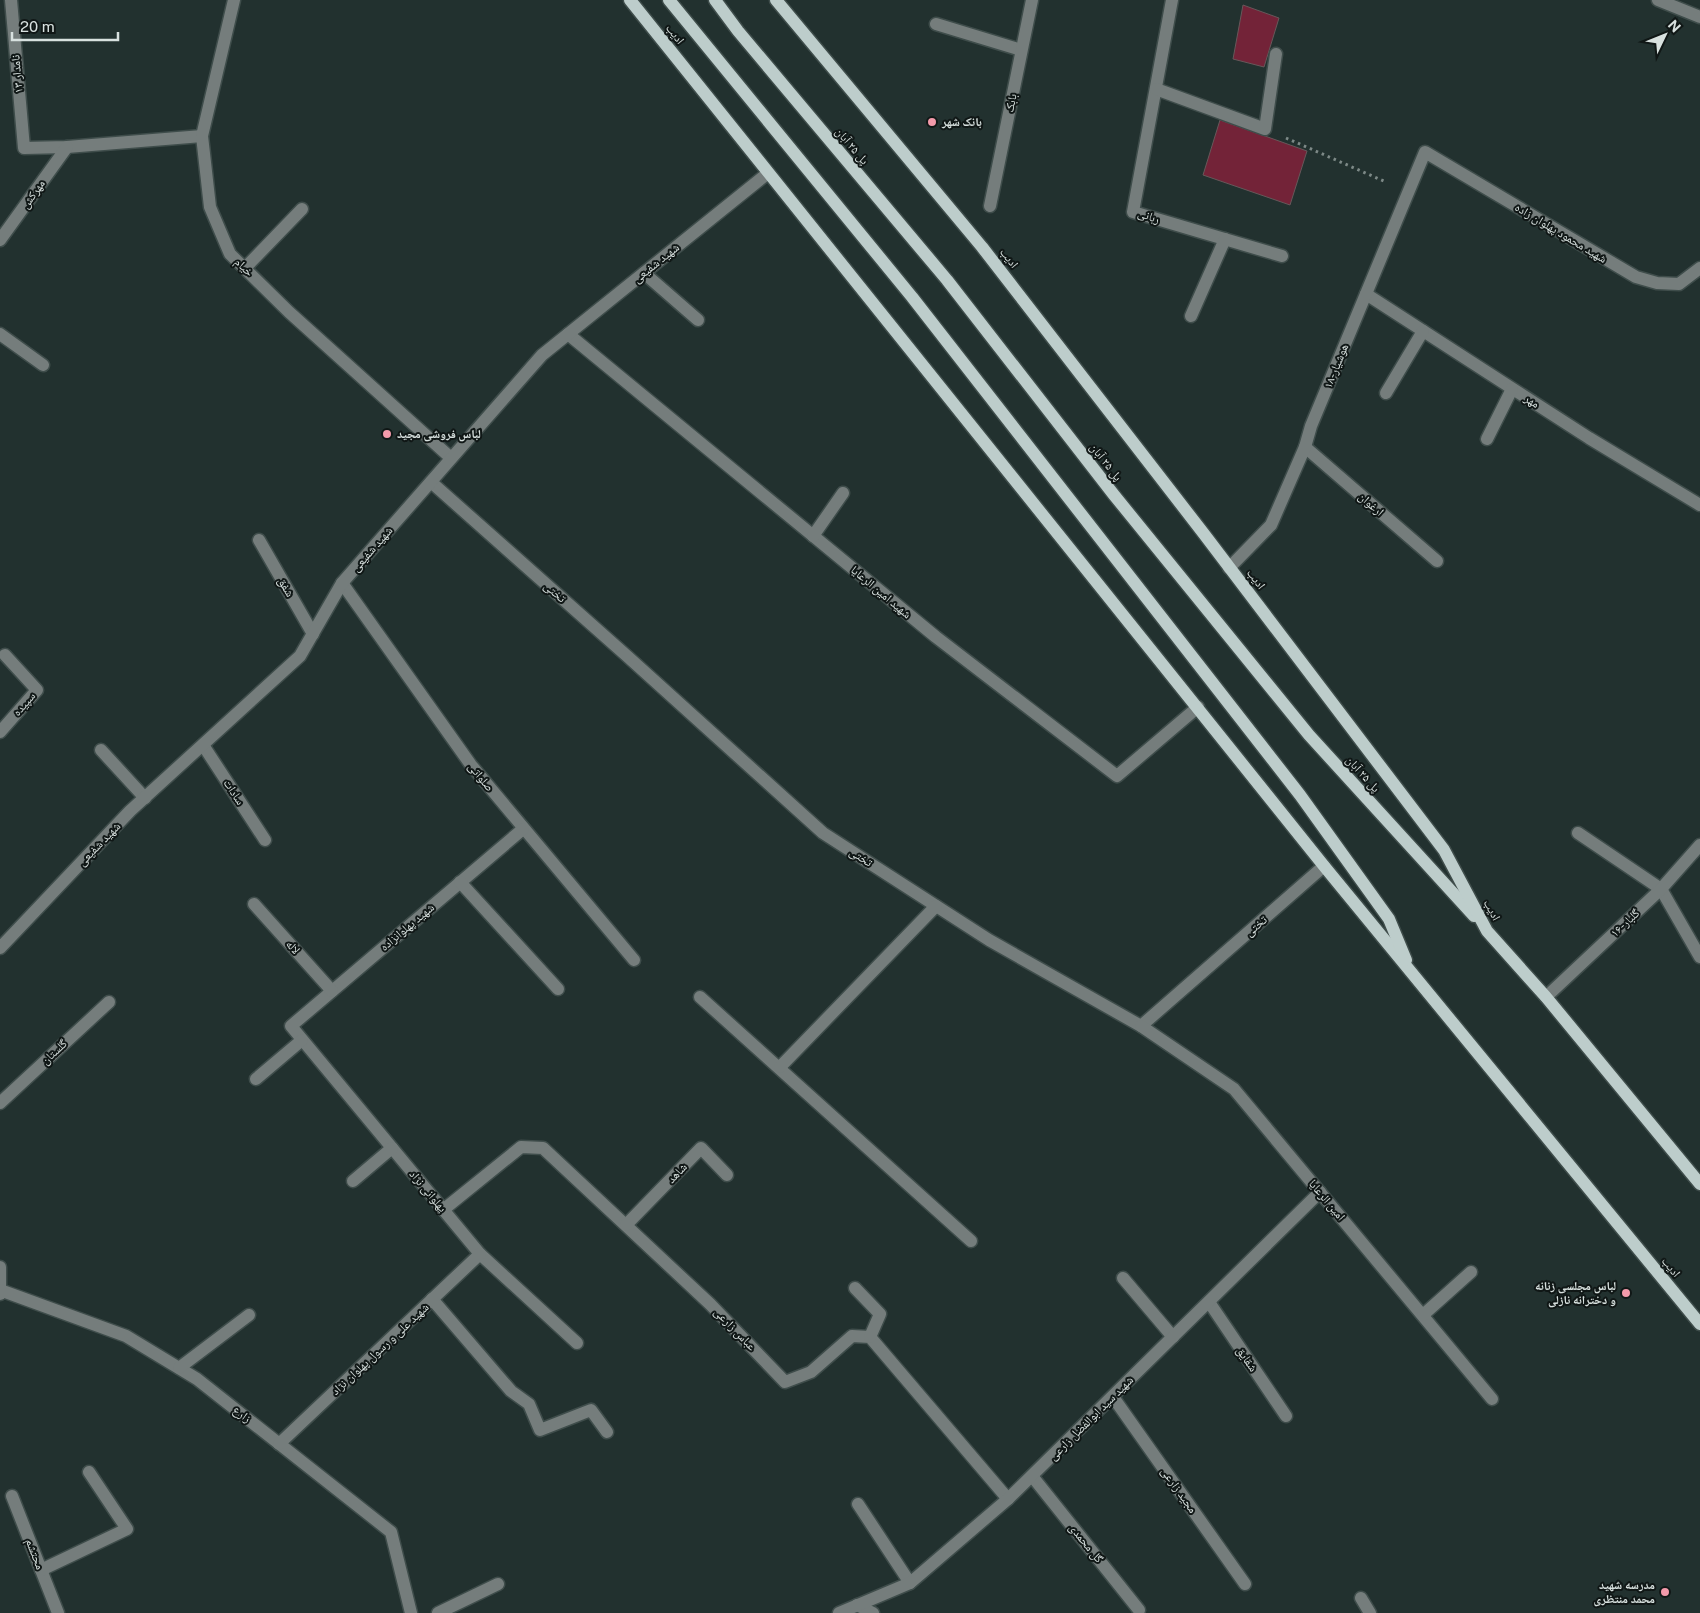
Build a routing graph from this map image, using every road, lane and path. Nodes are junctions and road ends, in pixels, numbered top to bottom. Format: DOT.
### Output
graph roads {
  1 [pos="11,0"];
  2 [pos="234,0"];
  3 [pos="630,0"];
  4 [pos="669,0"];
  5 [pos="715,0"];
  6 [pos="776,0"];
  7 [pos="1032,0"];
  8 [pos="1172,0"];
  9 [pos="1658,0"];
  10 [pos="1700,17"];
  11 [pos="936,24"];
  12 [pos="1021,50"];
  13 [pos="1276,54"];
  14 [pos="1156,88"];
  15 [pos="1265,129"];
  16 [pos="202,136"];
  17 [pos="67,147"];
  18 [pos="1425,152"];
  19 [pos="768,173"];
  20 [pos="1408,192"];
  21 [pos="990,206"];
  22 [pos="302,209"];
  23 [pos="0,240"];
  24 [pos="1225,240"];
  25 [pos="1282,256"];
  26 [pos="245,268"];
  27 [pos="1700,268"];
  28 [pos="644,273"];
  29 [pos="1366,294"];
  30 [pos="1191,316"];
  31 [pos="698,320"];
  32 [pos="1423,331"];
  33 [pos="0,334"];
  34 [pos="568,334"];
  35 [pos="43,365"];
  36 [pos="1512,388"];
  37 [pos="1386,393"];
  38 [pos="1487,439"];
  39 [pos="1305,447"];
  40 [pos="451,458"];
  41 [pos="431,482"];
  42 [pos="843,493"];
  43 [pos="1700,505"];
  44 [pos="813,536"];
  45 [pos="260,540"];
  46 [pos="1437,561"];
  47 [pos="1229,568"];
  48 [pos="342,582"];
  49 [pos="313,634"];
  50 [pos="5,655"];
  51 [pos="1198,707"];
  52 [pos="0,732"];
  53 [pos="203,745"];
  54 [pos="101,750"];
  55 [pos="145,798"];
  56 [pos="523,829"];
  57 [pos="1578,833"];
  58 [pos="265,840"];
  59 [pos="1700,845"];
  60 [pos="1324,866"];
  61 [pos="460,882"];
  62 [pos="1661,889"];
  63 [pos="254,904"];
  64 [pos="936,906"];
  65 [pos="1487,931"];
  66 [pos="0,948"];
  67 [pos="1700,957"];
  68 [pos="634,960"];
  69 [pos="1412,974"];
  70 [pos="558,989"];
  71 [pos="332,991"];
  72 [pos="1546,996"];
  73 [pos="700,997"];
  74 [pos="109,1002"];
  75 [pos="291,1026"];
  76 [pos="1141,1026"];
  77 [pos="302,1040"];
  78 [pos="780,1068"];
  79 [pos="256,1079"];
  80 [pos="0,1102"];
  81 [pos="392,1148"];
  82 [pos="727,1175"];
  83 [pos="353,1181"];
  84 [pos="1700,1184"];
  85 [pos="1320,1192"];
  86 [pos="443,1210"];
  87 [pos="626,1225"];
  88 [pos="971,1241"];
  89 [pos="480,1254"];
  90 [pos="0,1267"];
  91 [pos="1471,1272"];
  92 [pos="1123,1278"];
  93 [pos="855,1288"];
  94 [pos="0,1290"];
  95 [pos="0,1294"];
  96 [pos="432,1299"];
  97 [pos="1209,1302"];
  98 [pos="249,1315"];
  99 [pos="1423,1315"];
  100 [pos="1700,1324"];
  101 [pos="870,1337"];
  102 [pos="1173,1337"];
  103 [pos="577,1344"];
  104 [pos="179,1368"];
  105 [pos="1113,1397"];
  106 [pos="1492,1399"];
  107 [pos="1286,1416"];
  108 [pos="607,1432"];
  109 [pos="279,1444"];
  110 [pos="89,1472"];
  111 [pos="1032,1476"];
  112 [pos="12,1496"];
  113 [pos="1008,1499"];
  114 [pos="858,1504"];
  115 [pos="41,1570"];
  116 [pos="910,1583"];
  117 [pos="498,1584"];
  118 [pos="1245,1584"];
  119 [pos="1360,1598"];
  120 [pos="857,1605"];
  121 [pos="1140,1610"];
  122 [pos="58,1613"];
  123 [pos="411,1613"];
  124 [pos="438,1613"];
  125 [pos="839,1613"];
  126 [pos="874,1613"];
  127 [pos="1370,1613"];
  1 -- 17 [label="street, ۱۳ نامدار"];
  2 -- 16 [label="street, خیام"];
  3 -- 19 [label="main road, ادیب"];
  4 -- 69 [label="main road, ادیب"];
  5 -- 65 [label="main road, پل ۲۵ آبان"];
  6 -- 47 [label="main road, ادیب"];
  7 -- 12 [label="street, بابک"];
  8 -- 14 [label="street, ربانی"];
  9 -- 10 [label="street"];
  11 -- 12 [label="street"];
  12 -- 21 [label="street, بابک"];
  13 -- 15 [label="street"];
  14 -- 15 [label="street"];
  14 -- 24 [label="street, ربانی"];
  15 -- 20 [label="path"];
  16 -- 17 [label="street"];
  16 -- 26 [label="street, خیام"];
  17 -- 23 [label="street, مهرکش"];
  18 -- 20 [label="street, ۱۸-هوشیار"];
  18 -- 27 [label="street, شهید محمود پهلوان زاده"];
  19 -- 28 [label="street, شهید شفیعی"];
  19 -- 51 [label="main road, ادیب"];
  20 -- 29 [label="street, ۱۸-هوشیار"];
  22 -- 26 [label="street"];
  24 -- 25 [label="street, ربانی"];
  24 -- 30 [label="street"];
  26 -- 40 [label="street, خیام"];
  28 -- 31 [label="street"];
  28 -- 34 [label="street, شهید شفیعی"];
  29 -- 32 [label="street, مهر"];
  29 -- 39 [label="street, ۱۸-هوشیار"];
  32 -- 36 [label="street, مهر"];
  32 -- 37 [label="street"];
  33 -- 35 [label="street"];
  34 -- 40 [label="street, شهید شفیعی"];
  34 -- 44 [label="street, شهید امین الرعایا"];
  36 -- 38 [label="street"];
  36 -- 43 [label="street, مهر"];
  39 -- 46 [label="street, ارغوان"];
  39 -- 47 [label="street, ۱۸-هوشیار"];
  40 -- 41 [label="street, شهید شفیعی"];
  41 -- 48 [label="street, شهید شفیعی"];
  41 -- 64 [label="street, تختی"];
  42 -- 44 [label="street"];
  44 -- 51 [label="street, شهید امین الرعایا"];
  45 -- 49 [label="street, شفق"];
  47 -- 65 [label="main road, ادیب"];
  48 -- 49 [label="street, شهید شفیعی"];
  48 -- 56 [label="street, صلواتی"];
  49 -- 53 [label="street, شهید شفیعی"];
  50 -- 52 [label="street, سپیده"];
  51 -- 60 [label="main road, ادیب"];
  53 -- 55 [label="street, شهید شفیعی"];
  53 -- 58 [label="street, سادات"];
  54 -- 55 [label="street"];
  55 -- 66 [label="street, شهید شفیعی"];
  56 -- 61 [label="street, شهید پهلوانزاده"];
  56 -- 68 [label="street, صلواتی"];
  57 -- 62 [label="street"];
  59 -- 62 [label="street, ۱۶-گلبار"];
  60 -- 69 [label="main road, ادیب"];
  60 -- 76 [label="street, تختی"];
  61 -- 70 [label="street"];
  61 -- 71 [label="street, شهید پهلوانزاده"];
  62 -- 67 [label="street"];
  62 -- 72 [label="street, ۱۶-گلبار"];
  63 -- 71 [label="street, لاله"];
  64 -- 76 [label="street, تختی"];
  64 -- 78 [label="street"];
  65 -- 72 [label="main road, ادیب"];
  69 -- 100 [label="main road, ادیب"];
  71 -- 75 [label="street, شهید پهلوانزاده"];
  72 -- 84 [label="main road, ادیب"];
  73 -- 78 [label="street"];
  74 -- 80 [label="street, گلستان"];
  75 -- 77 [label="street, پهلوانی نژاد"];
  76 -- 85 [label="street, امین الرعایا"];
  77 -- 79 [label="street"];
  77 -- 81 [label="street, پهلوانی نژاد"];
  78 -- 88 [label="street"];
  81 -- 83 [label="street"];
  81 -- 86 [label="street, پهلوانی نژاد"];
  82 -- 87 [label="street, شاهد"];
  85 -- 97 [label="street, شهید سید ابوالفضل زارعی"];
  85 -- 99 [label="street, امین الرعایا"];
  86 -- 87 [label="street, عباس زارعی"];
  86 -- 89 [label="street, پهلوانی نژاد"];
  87 -- 101 [label="street, عباس زارعی"];
  89 -- 96 [label="street, شهید علی و رسول پهلوان نژاد"];
  89 -- 103 [label="street, پهلوانی نژاد"];
  90 -- 94 [label="street"];
  91 -- 99 [label="street"];
  92 -- 102 [label="street"];
  93 -- 101 [label="street"];
  94 -- 95 [label="street"];
  94 -- 104 [label="street, زارع"];
  96 -- 108 [label="street"];
  96 -- 109 [label="street, شهید علی و رسول پهلوان نژاد"];
  97 -- 102 [label="street, شهید سید ابوالفضل زارعی"];
  97 -- 107 [label="street, شقایق"];
  98 -- 104 [label="street"];
  99 -- 106 [label="street, امین الرعایا"];
  101 -- 113 [label="street"];
  102 -- 105 [label="street, شهید سید ابوالفضل زارعی"];
  104 -- 109 [label="street, زارع"];
  105 -- 111 [label="street, شهید سید ابوالفضل زارعی"];
  105 -- 118 [label="street, مجید زارعی"];
  109 -- 123 [label="street, زارع"];
  110 -- 115 [label="street"];
  111 -- 113 [label="street, شهید سید ابوالفضل زارعی"];
  111 -- 121 [label="street, گل محمدی"];
  112 -- 115 [label="street, محتشم"];
  113 -- 116 [label="street, شهید سید ابوالفضل زارعی"];
  114 -- 116 [label="street"];
  115 -- 122 [label="street, محتشم"];
  116 -- 120 [label="street, شهید سید ابوالفضل زارعی"];
  117 -- 124 [label="street"];
  119 -- 127 [label="street"];
  120 -- 125 [label="street, شهید سید ابوالفضل زارعی"];
  120 -- 126 [label="street"];
}
